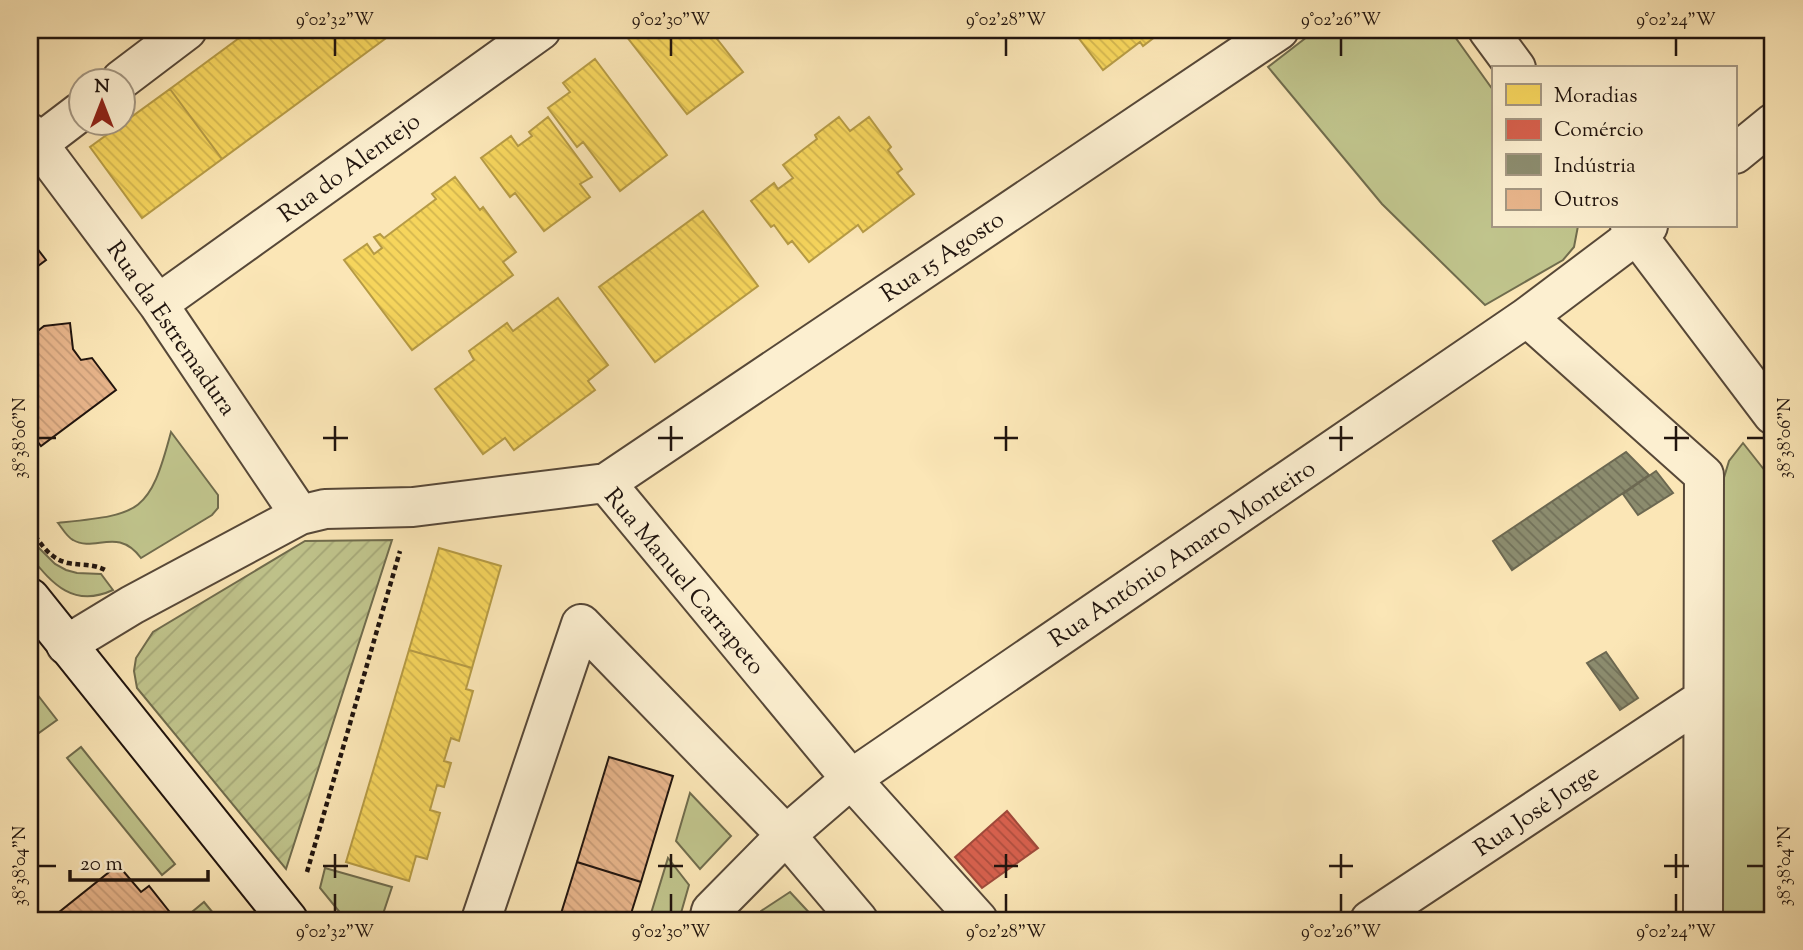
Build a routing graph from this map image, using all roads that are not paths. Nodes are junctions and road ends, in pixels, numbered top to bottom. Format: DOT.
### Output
graph roads {
  1 [pos="187,30"];
  2 [pos="541,30"];
  3 [pos="1279,30"];
  4 [pos="1488,30"];
  5 [pos="1515,66"];
  6 [pos="136,69"];
  7 [pos="66,120"];
  8 [pos="1773,123"];
  9 [pos="34,139"];
  10 [pos="1736,154"];
  11 [pos="1638,229"];
  12 [pos="158,304"];
  13 [pos="1527,317"];
  14 [pos="1773,415"];
  15 [pos="606,483"];
  16 [pos="300,515"];
  17 [pos="30,598"];
  18 [pos="66,645"];
  19 [pos="1703,699"];
  20 [pos="851,779"];
  21 [pos="786,835"];
  22 [pos="288,920"];
  23 [pos="481,920"];
  24 [pos="709,920"];
  25 [pos="858,920"];
  26 [pos="978,920"];
  27 [pos="1370,920"];
  28 [pos="1703,920"];
  1 -- 6 [label="street"];
  2 -- 12 [label="street, Rua do Alentejo"];
  3 -- 15 [label="street, Rua 15 Agosto"];
  4 -- 5 [label="street"];
  7 -- 9 [label="street, Rua da Estremadura"];
  8 -- 10 [label="street"];
  9 -- 12 [label="street, Rua da Estremadura"];
  11 -- 13 [label="street, Rua António Amaro Monteiro"];
  11 -- 14 [label="street"];
  12 -- 16 [label="street, Rua da Estremadura"];
  13 -- 19 [label="street"];
  13 -- 20 [label="street, Rua António Amaro Monteiro"];
  15 -- 16 [label="street, Rua Manuel Carrapeto"];
  15 -- 20 [label="street, Rua Manuel Carrapeto"];
  16 -- 18 [label="street, Rua Manuel Carrapeto"];
  17 -- 18 [label="street"];
  18 -- 22 [label="street"];
  19 -- 27 [label="street, Rua José Jorge"];
  19 -- 28 [label="street"];
  20 -- 21 [label="street, Rua António Amaro Monteiro"];
  20 -- 26 [label="street, Rua Manuel Carrapeto"];
  21 -- 23 [label="street"];
  21 -- 24 [label="street"];
  21 -- 25 [label="street"];
}
